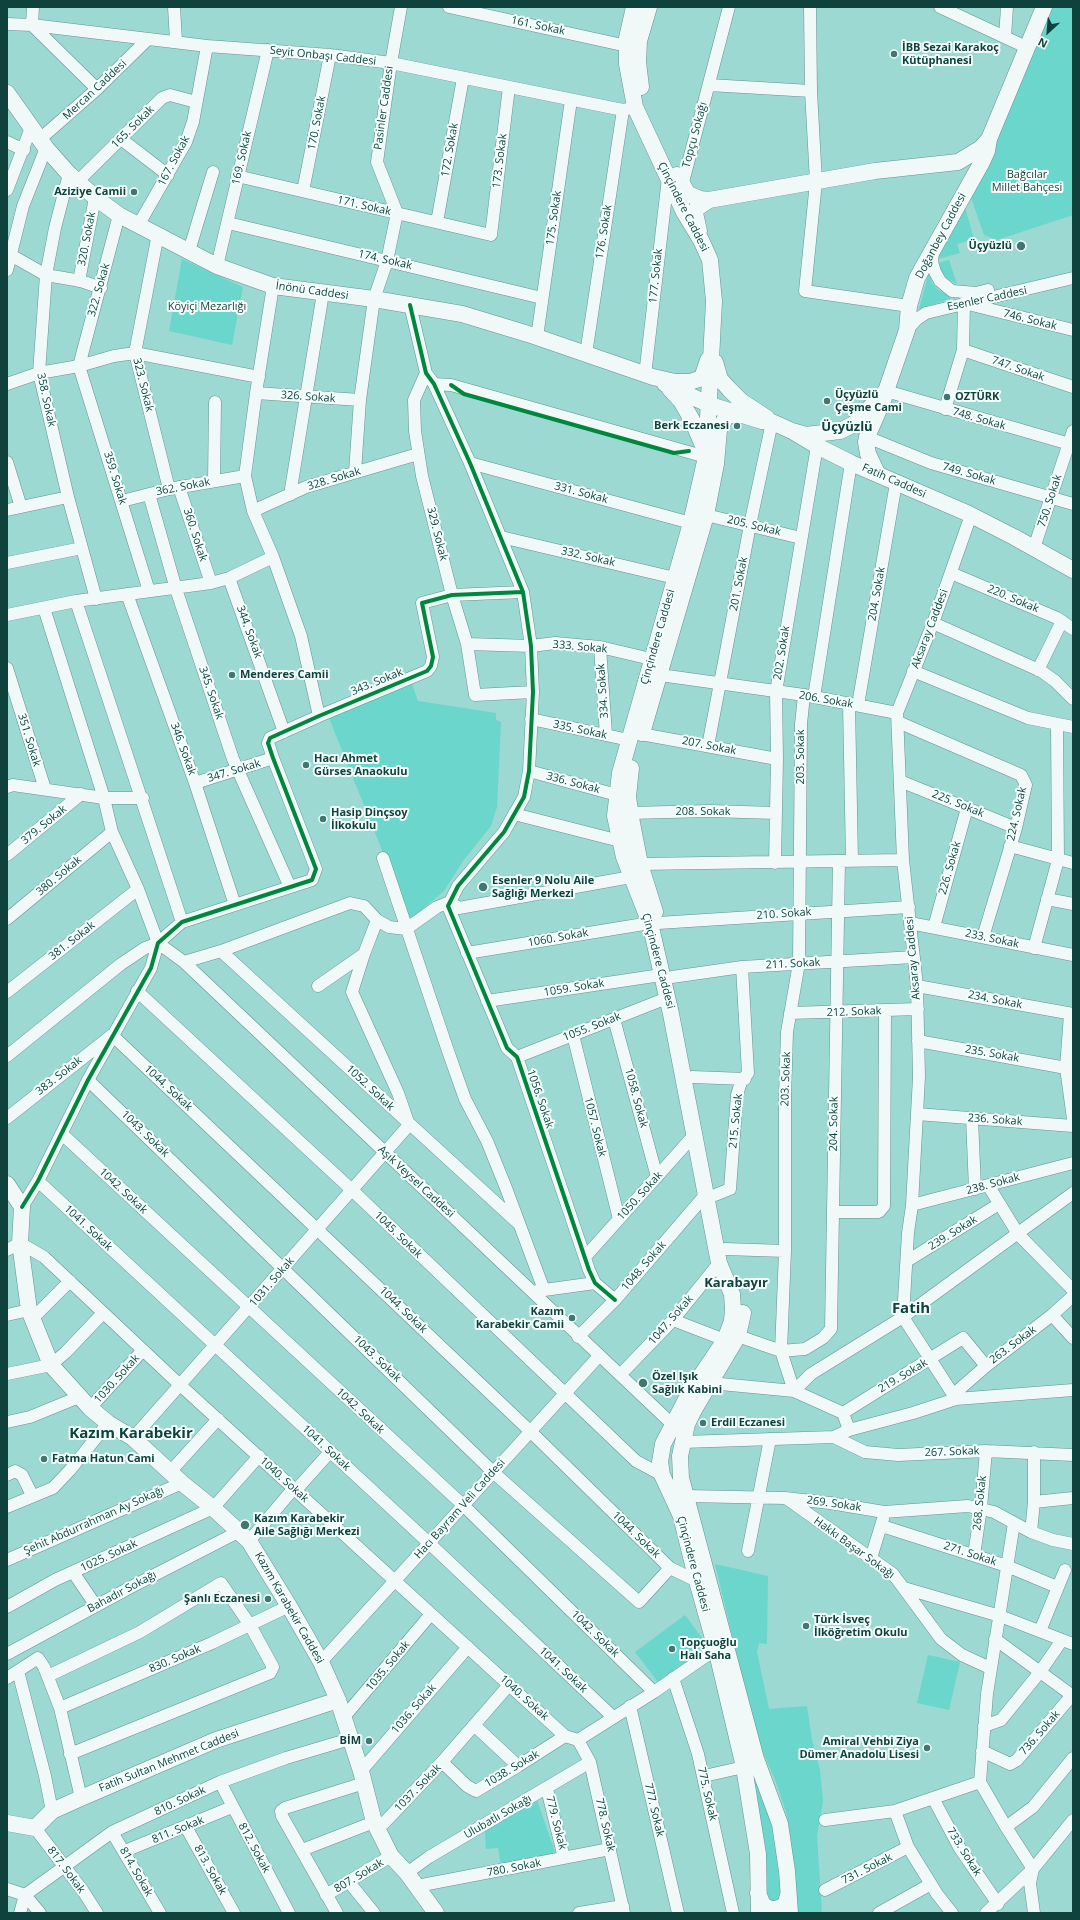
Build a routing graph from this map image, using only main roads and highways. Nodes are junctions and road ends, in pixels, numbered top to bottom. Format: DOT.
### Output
graph roads {
  1 [pos="634,7"];
  2 [pos="649,7"];
  3 [pos="1044,7"];
  4 [pos="7,93"];
  5 [pos="989,139"];
  6 [pos="958,162"];
  7 [pos="966,189"];
  8 [pos="709,200"];
  9 [pos="701,240"];
  10 [pos="712,347"];
  11 [pos="653,378"];
  12 [pos="886,391"];
  13 [pos="710,405"];
  14 [pos="740,415"];
  15 [pos="772,422"];
  16 [pos="792,431"];
  17 [pos="706,457"];
  18 [pos="876,472"];
  19 [pos="1073,570"];
  20 [pos="658,666"];
  21 [pos="635,737"];
  22 [pos="635,870"];
  23 [pos="666,976"];
  24 [pos="7,1184"];
  25 [pos="711,1194"];
  26 [pos="13,1246"];
  27 [pos="732,1338"];
  28 [pos="338,1700"];
  29 [pos="7,1823"];
  30 [pos="758,1893"];
  31 [pos="788,1895"];
  32 [pos="436,1913"];
  33 [pos="759,1913"];
  34 [pos="790,1913"];
  1 -- 9 [label="main road, Çinçindere Caddesi"];
  2 -- 8 [label="main road, Çinçindere Caddesi"];
  3 -- 5 [label="main road, Doğanbey Caddesi"];
  4 -- 11 [label="main road, İnönü Caddesi"];
  5 -- 6 [label="main road"];
  5 -- 7 [label="main road, Doğanbey Caddesi"];
  6 -- 7 [label="main road"];
  6 -- 8 [label="main road"];
  7 -- 12 [label="main road, Doğanbey Caddesi"];
  8 -- 9 [label="main road"];
  9 -- 10 [label="main road, Çinçindere Caddesi"];
  10 -- 11 [label="main road"];
  10 -- 13 [label="main road, Çinçindere Caddesi"];
  10 -- 15 [label="main road"];
  11 -- 13 [label="main road, Fatih Caddesi"];
  11 -- 17 [label="main road"];
  12 -- 16 [label="main road, Doğanbey Caddesi"];
  12 -- 18 [label="main road"];
  13 -- 14 [label="main road, Fatih Caddesi"];
  13 -- 17 [label="main road, Çinçindere Caddesi"];
  14 -- 15 [label="main road, Fatih Caddesi"];
  14 -- 20 [label="main road, Çinçindere Caddesi"];
  15 -- 16 [label="main road, Fatih Caddesi"];
  16 -- 18 [label="main road, Fatih Caddesi"];
  17 -- 20 [label="main road, Çinçindere Caddesi"];
  18 -- 19 [label="main road, Fatih Caddesi"];
  20 -- 21 [label="main road, Çinçindere Caddesi"];
  21 -- 22 [label="main road, Çinçindere Caddesi"];
  21 -- 22 [label="main road, Çinçindere Caddesi"];
  22 -- 23 [label="main road, Çinçindere Caddesi"];
  23 -- 25 [label="main road, Çinçindere Caddesi"];
  23 -- 25 [label="main road, Çinçindere Caddesi"];
  24 -- 26 [label="main road, Kazım Karabekir Caddesi"];
  25 -- 27 [label="main road, Çinçindere Caddesi"];
  26 -- 28 [label="main road, Kazım Karabekir Caddesi"];
  27 -- 30 [label="main road, Çinçindere Caddesi"];
  27 -- 31 [label="main road, Çinçindere Caddesi"];
  28 -- 29 [label="main road, Fatih Sultan Mehmet Caddesi"];
  28 -- 32 [label="main road, Kazım Karabekir Caddesi"];
  30 -- 31 [label="main road"];
  30 -- 33 [label="main road, Çinçindere Caddesi"];
  31 -- 34 [label="main road, Çinçindere Caddesi"];
}
